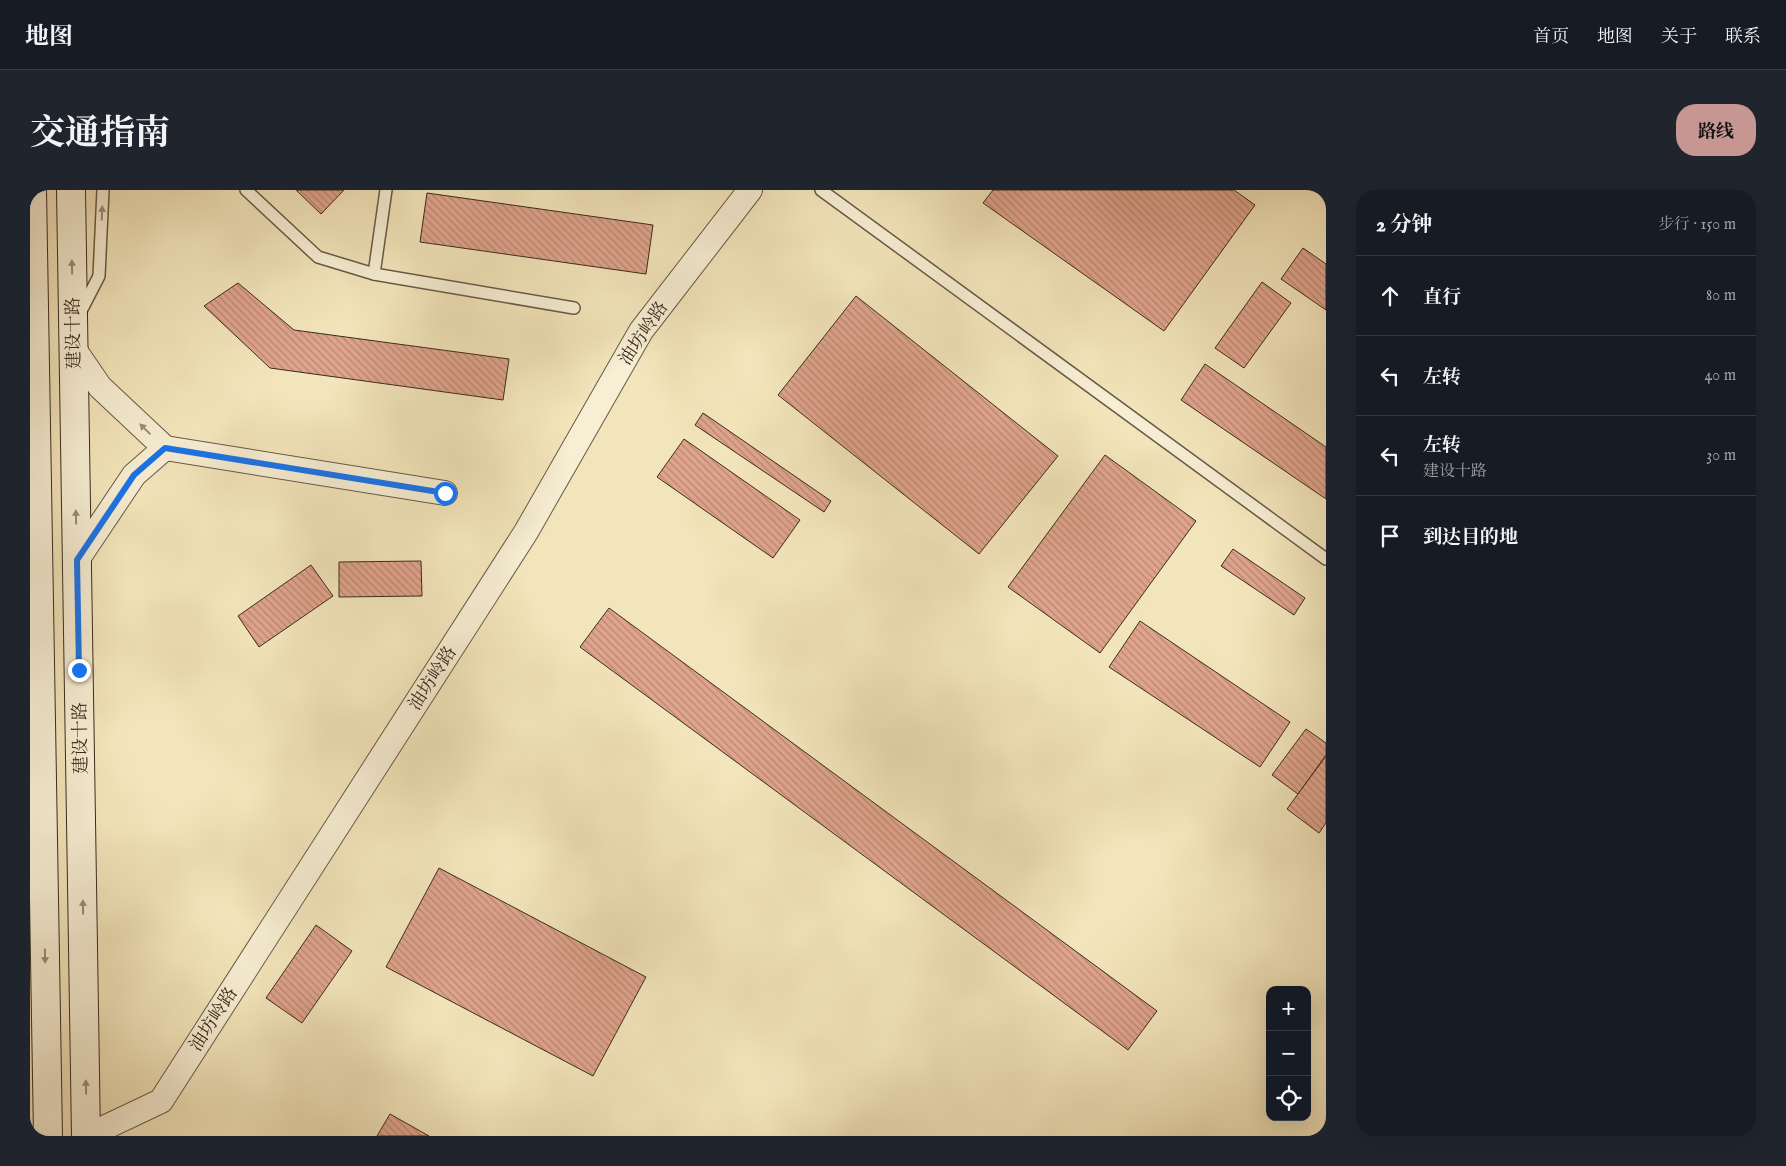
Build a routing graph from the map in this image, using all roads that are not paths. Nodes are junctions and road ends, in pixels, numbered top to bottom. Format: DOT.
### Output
graph roads {
  1 [pos="32,190"];
  2 [pos="71,190"];
  3 [pos="103,190"];
  4 [pos="246,190"];
  5 [pos="386,190"];
  6 [pos="750,190"];
  7 [pos="821,190"];
  8 [pos="374,274"];
  9 [pos="574,308"];
  10 [pos="73,337"];
  11 [pos="165,448"];
  12 [pos="445,493"];
  13 [pos="1326,558"];
  14 [pos="77,560"];
  15 [pos="48,1136"];
  16 [pos="87,1136"];
  1 -- 15 [label="main road, one-way"];
  10 -- 2 [label="main road, 建设十路, one-way"];
  10 -- 3 [label="lane, one-way"];
  4 -- 8 [label="lane"];
  5 -- 8 [label="lane"];
  6 -- 16 [label="street, 油坊岭路"];
  7 -- 13 [label="lane"];
  8 -- 9 [label="lane"];
  11 -- 10 [label="street, one-way"];
  14 -- 10 [label="main road, 建设十路, one-way"];
  11 -- 12 [label="street"];
  11 -- 14 [label="street"];
  16 -- 14 [label="main road, 建设十路, one-way"];
}
